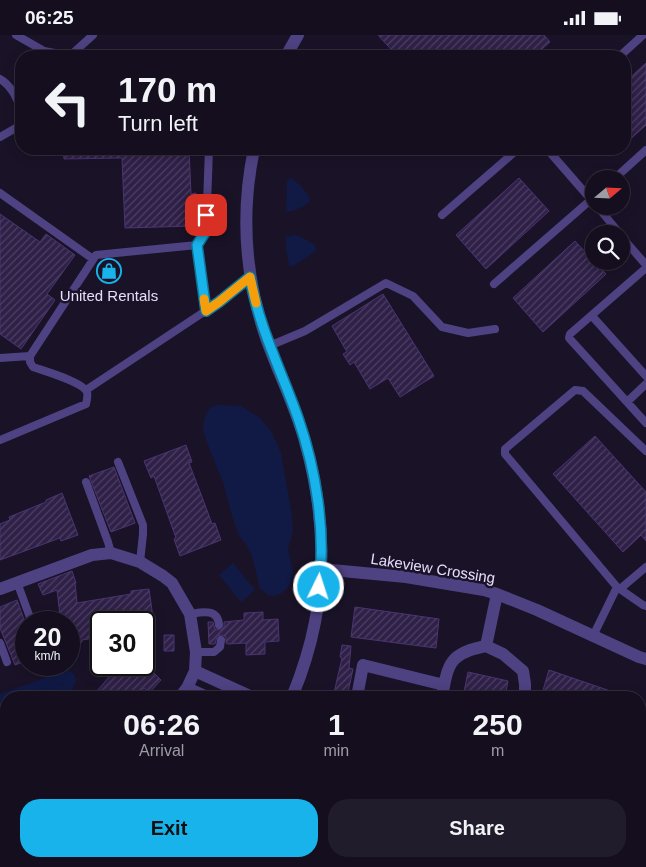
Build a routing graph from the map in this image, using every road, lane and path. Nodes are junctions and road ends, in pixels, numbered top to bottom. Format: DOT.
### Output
graph roads {
  1 [pos="16,35"];
  2 [pos="92,35"];
  3 [pos="298,35"];
  4 [pos="643,35"];
  5 [pos="42,50"];
  6 [pos="76,50"];
  7 [pos="289,50"];
  8 [pos="627,50"];
  9 [pos="0,79"];
  10 [pos="15,98"];
  11 [pos="15,128"];
  12 [pos="0,137"];
  13 [pos="646,150"];
  14 [pos="209,155"];
  15 [pos="253,155"];
  16 [pos="511,155"];
  17 [pos="553,155"];
  18 [pos="624,170"];
  19 [pos="585,190"];
  20 [pos="0,193"];
  21 [pos="585,206"];
  22 [pos="442,215"];
  23 [pos="604,215"];
  24 [pos="612,225"];
  25 [pos="197,245"];
  26 [pos="630,247"];
  27 [pos="93,259"];
  28 [pos="646,267"];
  29 [pos="250,277"];
  30 [pos="494,285"];
  31 [pos="206,311"];
  32 [pos="592,315"];
  33 [pos="495,329"];
  34 [pos="270,346"];
  35 [pos="30,356"];
  36 [pos="0,358"];
  37 [pos="646,376"];
  38 [pos="646,384"];
  39 [pos="86,390"];
  40 [pos="627,402"];
  41 [pos="646,423"];
  42 [pos="0,440"];
  43 [pos="646,451"];
  44 [pos="118,462"];
  45 [pos="86,482"];
  46 [pos="111,553"];
  47 [pos="140,561"];
  48 [pos="646,567"];
  49 [pos="321,569"];
  50 [pos="17,582"];
  51 [pos="619,588"];
  52 [pos="0,589"];
  53 [pos="497,594"];
  54 [pos="646,606"];
  55 [pos="28,611"];
  56 [pos="190,614"];
  57 [pos="219,625"];
  58 [pos="593,636"];
  59 [pos="221,640"];
  60 [pos="0,643"];
  61 [pos="486,646"];
  62 [pos="196,652"];
  63 [pos="646,659"];
  64 [pos="7,662"];
  65 [pos="195,671"];
  66 [pos="185,691"];
  67 [pos="239,691"];
  68 [pos="294,691"];
  69 [pos="358,691"];
  70 [pos="443,691"];
  71 [pos="525,691"];
  1 -- 5 [label="lane"];
  2 -- 6 [label="lane"];
  3 -- 7 [label="street"];
  4 -- 8 [label="lane"];
  9 -- 10 [label="lane"];
  11 -- 12 [label="lane"];
  13 -- 18 [label="lane"];
  14 -- 25 [label="lane"];
  15 -- 29 [label="street"];
  16 -- 22 [label="lane"];
  17 -- 19 [label="lane"];
  20 -- 27 [label="lane"];
  21 -- 30 [label="lane"];
  23 -- 24 [label="lane"];
  25 -- 27 [label="lane"];
  25 -- 31 [label="lane"];
  26 -- 28 [label="lane"];
  27 -- 35 [label="lane"];
  28 -- 32 [label="lane"];
  29 -- 31 [label="lane"];
  29 -- 34 [label="street"];
  31 -- 39 [label="lane"];
  32 -- 37 [label="lane"];
  32 -- 40 [label="lane"];
  33 -- 34 [label="lane"];
  34 -- 49 [label="street"];
  35 -- 36 [label="lane"];
  35 -- 39 [label="lane"];
  38 -- 40 [label="lane"];
  39 -- 42 [label="lane"];
  40 -- 41 [label="lane"];
  43 -- 51 [label="lane"];
  44 -- 47 [label="lane"];
  45 -- 46 [label="lane"];
  46 -- 47 [label="street"];
  46 -- 50 [label="street"];
  47 -- 56 [label="street"];
  48 -- 51 [label="lane"];
  49 -- 53 [label="street, Lakeview Crossing"];
  49 -- 68 [label="street"];
  50 -- 52 [label="street"];
  50 -- 55 [label="lane"];
  51 -- 54 [label="lane"];
  51 -- 58 [label="lane"];
  53 -- 58 [label="street, Lakeview Crossing"];
  53 -- 61 [label="street"];
  56 -- 57 [label="lane"];
  56 -- 62 [label="street"];
  58 -- 63 [label="street, Lakeview Crossing"];
  59 -- 62 [label="lane"];
  60 -- 64 [label="lane"];
  61 -- 70 [label="street"];
  61 -- 71 [label="street"];
  62 -- 65 [label="street"];
  65 -- 66 [label="street"];
  65 -- 67 [label="street"];
  69 -- 70 [label="street"];
}
